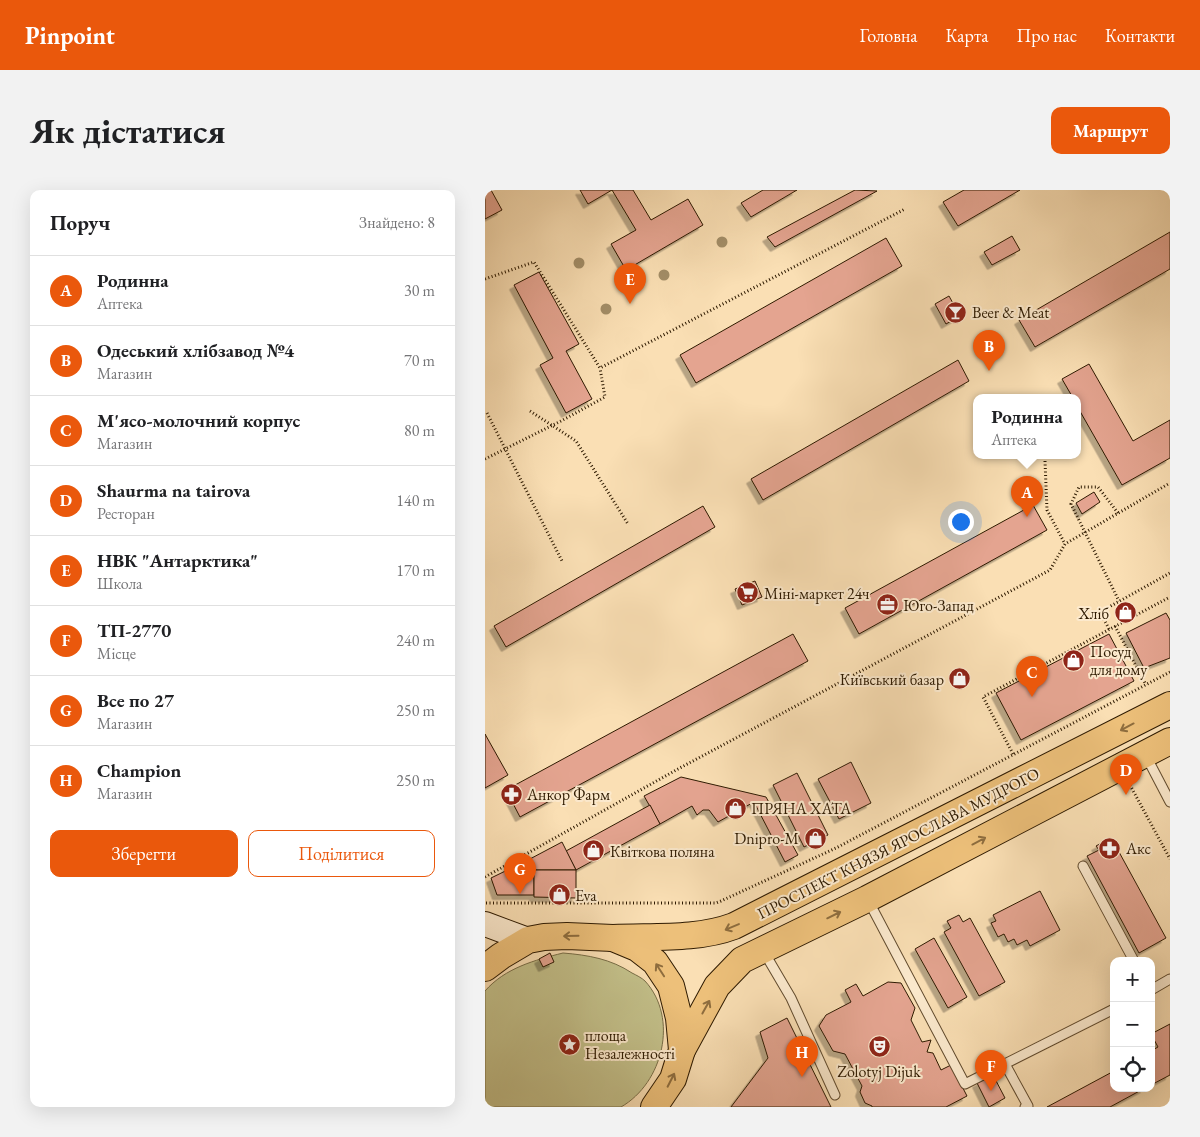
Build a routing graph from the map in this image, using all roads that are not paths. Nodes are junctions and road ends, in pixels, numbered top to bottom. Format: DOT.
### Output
graph roads {
  1 [pos="1170,705"];
  2 [pos="1170,741"];
  3 [pos="1145,754"];
  4 [pos="1170,802"];
  5 [pos="1083,866"];
  6 [pos="867,899"];
  7 [pos="485,924"];
  8 [pos="613,938"];
  9 [pos="528,940"];
  10 [pos="763,950"];
  11 [pos="1132,957"];
  12 [pos="485,968"];
  13 [pos="1170,980"];
  14 [pos="1155,988"];
  15 [pos="1110,1011"];
  16 [pos="682,1050"];
  17 [pos="1005,1064"];
  18 [pos="835,1095"];
  19 [pos="654,1107"];
  20 [pos="1025,1107"];
  1 -- 8 [label="main road, ПРОСПЕКТ КНЯЗЯ ЯРОСЛАВА МУДРОГО, one-way"];
  2 -- 3 [label="main road"];
  3 -- 4 [label="lane"];
  6 -- 3 [label="main road, one-way"];
  5 -- 11 [label="lane"];
  10 -- 6 [label="main road, one-way"];
  6 -- 17 [label="lane"];
  7 -- 9 [label="main road"];
  8 -- 9 [label="main road, one-way"];
  16 -- 8 [label="main road, one-way"];
  9 -- 12 [label="main road"];
  16 -- 10 [label="main road, one-way"];
  10 -- 18 [label="lane"];
  13 -- 14 [label="lane"];
  15 -- 17 [label="lane"];
  19 -- 16 [label="main road, one-way"];
  17 -- 20 [label="lane"];
}
